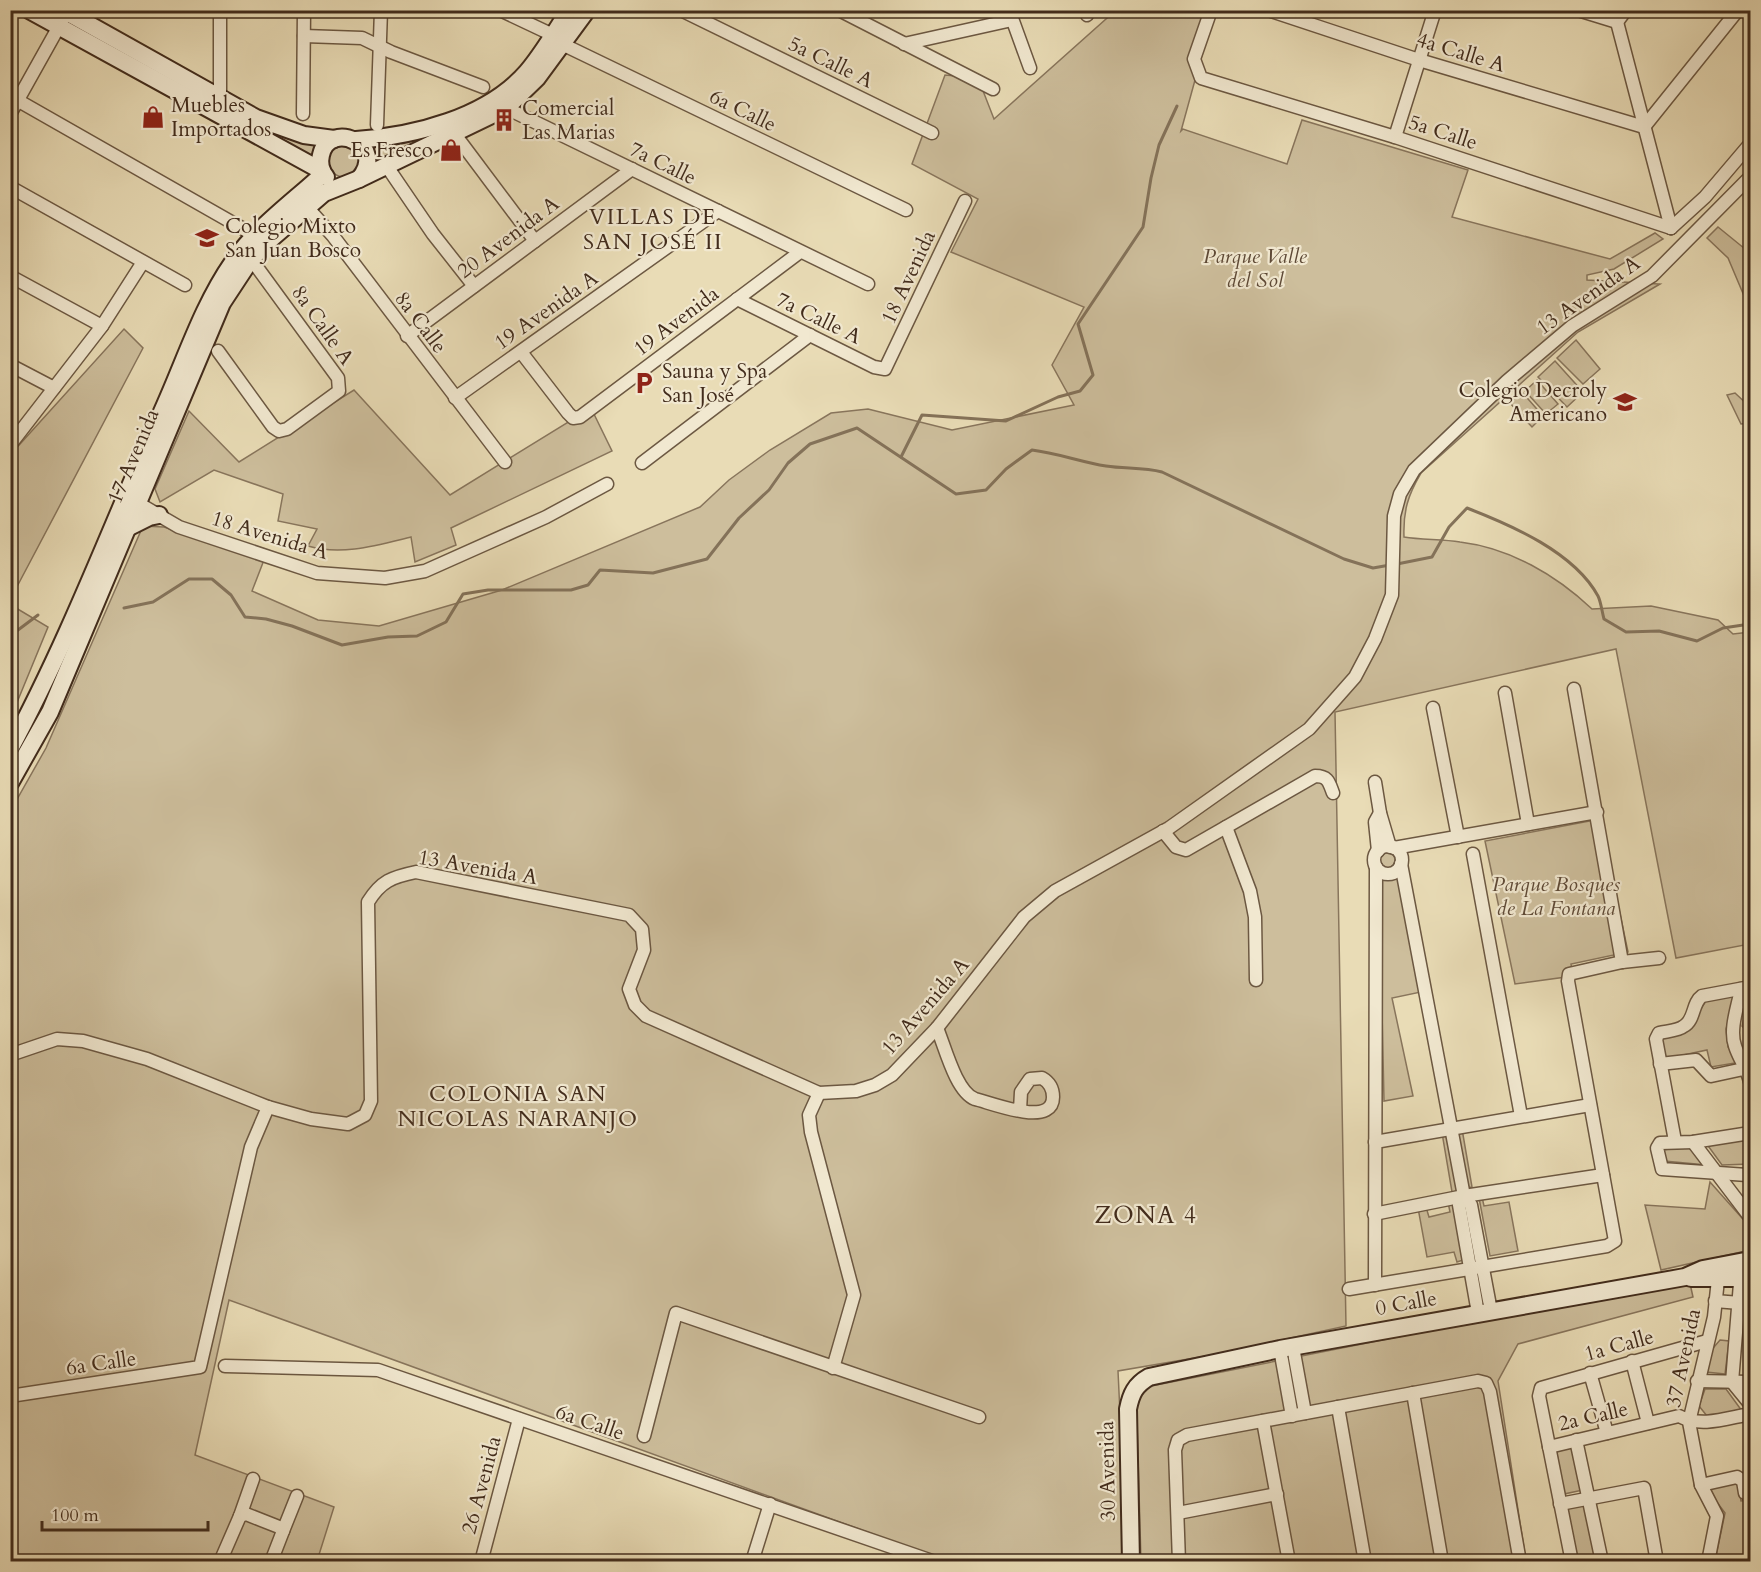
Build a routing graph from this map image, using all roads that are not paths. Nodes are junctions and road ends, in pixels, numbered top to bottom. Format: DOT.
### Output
graph roads {
  1 [pos="29,10"];
  2 [pos="220,10"];
  3 [pos="304,10"];
  4 [pos="381,10"];
  5 [pos="500,10"];
  6 [pos="569,10"];
  7 [pos="587,10"];
  8 [pos="681,10"];
  9 [pos="839,10"];
  10 [pos="1211,10"];
  11 [pos="1268,10"];
  12 [pos="1435,10"];
  13 [pos="1578,10"];
  14 [pos="1626,10"];
  15 [pos="1738,10"];
  16 [pos="1010,15"];
  17 [pos="63,16"];
  18 [pos="1617,22"];
  19 [pos="304,36"];
  20 [pos="559,40"];
  21 [pos="904,44"];
  22 [pos="378,46"];
  23 [pos="1419,60"];
  24 [pos="1030,68"];
  25 [pos="483,87"];
  26 [pos="993,89"];
  27 [pos="220,97"];
  28 [pos="14,98"];
  29 [pos="506,108"];
  30 [pos="10,114"];
  31 [pos="303,114"];
  32 [pos="377,125"];
  33 [pos="1644,127"];
  34 [pos="454,133"];
  35 [pos="932,133"];
  36 [pos="1395,137"];
  37 [pos="334,139"];
  38 [pos="356,140"];
  39 [pos="1750,144"];
  40 [pos="386,165"];
  41 [pos="632,169"];
  42 [pos="323,172"];
  43 [pos="1750,177"];
  44 [pos="352,182"];
  45 [pos="10,187"];
  46 [pos="965,201"];
  47 [pos="306,206"];
  48 [pos="906,210"];
  49 [pos="718,211"];
  50 [pos="1671,228"];
  51 [pos="254,235"];
  52 [pos="535,241"];
  53 [pos="800,252"];
  54 [pos="252,260"];
  55 [pos="143,262"];
  56 [pos="10,276"];
  57 [pos="868,284"];
  58 [pos="184,285"];
  59 [pos="474,286"];
  60 [pos="737,299"];
  61 [pos="102,326"];
  62 [pos="810,335"];
  63 [pos="407,336"];
  64 [pos="218,351"];
  65 [pos="521,352"];
  66 [pos="10,365"];
  67 [pos="885,369"];
  68 [pos="54,388"];
  69 [pos="455,398"];
  70 [pos="10,445"];
  71 [pos="505,462"];
  72 [pos="642,464"];
  73 [pos="607,484"];
  74 [pos="131,499"];
  75 [pos="159,515"];
  76 [pos="127,528"];
  77 [pos="1574,689"];
  78 [pos="1505,693"];
  79 [pos="1433,708"];
  80 [pos="10,749"];
  81 [pos="1375,782"];
  82 [pos="10,783"];
  83 [pos="1333,793"];
  84 [pos="1597,812"];
  85 [pos="1380,813"];
  86 [pos="1528,824"];
  87 [pos="1226,827"];
  88 [pos="1163,831"];
  89 [pos="1458,837"];
  90 [pos="1392,847"];
  91 [pos="1378,851"];
  92 [pos="1473,854"];
  93 [pos="1401,864"];
  94 [pos="1376,867"];
  95 [pos="1659,958"];
  96 [pos="1622,962"];
  97 [pos="1256,980"];
  98 [pos="1746,988"];
  99 [pos="937,1028"];
  100 [pos="10,1055"];
  101 [pos="1660,1064"];
  102 [pos="1748,1068"];
  103 [pos="1750,1082"];
  104 [pos="819,1093"];
  105 [pos="1590,1105"];
  106 [pos="268,1107"];
  107 [pos="1020,1110"];
  108 [pos="1521,1116"];
  109 [pos="1451,1129"];
  110 [pos="1750,1133"];
  111 [pos="1675,1141"];
  112 [pos="1375,1142"];
  113 [pos="1694,1142"];
  114 [pos="1715,1172"];
  115 [pos="1603,1175"];
  116 [pos="1749,1179"];
  117 [pos="1464,1196"];
  118 [pos="1374,1214"];
  119 [pos="1750,1216"];
  120 [pos="1475,1268"];
  121 [pos="1746,1270"];
  122 [pos="1719,1272"];
  123 [pos="1375,1285"];
  124 [pos="1349,1289"];
  125 [pos="1716,1301"];
  126 [pos="1740,1303"];
  127 [pos="1484,1312"];
  128 [pos="1707,1341"];
  129 [pos="1287,1348"];
  130 [pos="1632,1361"];
  131 [pos="225,1366"];
  132 [pos="833,1368"];
  133 [pos="1590,1373"];
  134 [pos="1697,1381"];
  135 [pos="1732,1382"];
  136 [pos="1750,1382"];
  137 [pos="1139,1383"];
  138 [pos="1301,1388"];
  139 [pos="1287,1390"];
  140 [pos="1413,1393"];
  141 [pos="10,1396"];
  142 [pos="1750,1404"];
  143 [pos="1338,1407"];
  144 [pos="1305,1413"];
  145 [pos="1750,1414"];
  146 [pos="1292,1416"];
  147 [pos="979,1417"];
  148 [pos="519,1419"];
  149 [pos="1263,1421"];
  150 [pos="1689,1422"];
  151 [pos="1648,1423"];
  152 [pos="1607,1433"];
  153 [pos="644,1436"];
  154 [pos="1576,1440"];
  155 [pos="1549,1447"];
  156 [pos="253,1479"];
  157 [pos="1701,1485"];
  158 [pos="1277,1494"];
  159 [pos="1750,1495"];
  160 [pos="297,1496"];
  161 [pos="1589,1497"];
  162 [pos="770,1504"];
  163 [pos="1560,1504"];
  164 [pos="1178,1513"];
  165 [pos="240,1516"];
  166 [pos="283,1531"];
  167 [pos="220,1562"];
  168 [pos="271,1562"];
  169 [pos="481,1562"];
  170 [pos="752,1562"];
  171 [pos="935,1562"];
  172 [pos="1131,1562"];
  173 [pos="1179,1562"];
  174 [pos="1290,1562"];
  175 [pos="1365,1562"];
  176 [pos="1442,1562"];
  177 [pos="1520,1562"];
  178 [pos="1572,1562"];
  179 [pos="1602,1562"];
  180 [pos="1657,1562"];
  181 [pos="1708,1562"];
  1 -- 17 [label="main road"];
  2 -- 27 [label="street"];
  3 -- 19 [label="street"];
  4 -- 22 [label="street"];
  5 -- 20 [label="street, 6a Calle"];
  6 -- 20 [label="main road, 17 Avenida"];
  7 -- 20 [label="main road, 17 Avenida"];
  8 -- 35 [label="street, 5a Calle A"];
  9 -- 21 [label="street"];
  10 -- 36 [label="street, 5a Calle"];
  11 -- 23 [label="street, 4a Calle A"];
  12 -- 23 [label="street"];
  13 -- 18 [label="street"];
  14 -- 18 [label="street"];
  15 -- 33 [label="street"];
  16 -- 21 [label="street"];
  16 -- 24 [label="street"];
  17 -- 27 [label="main road"];
  17 -- 28 [label="street"];
  17 -- 42 [label="main road"];
  18 -- 33 [label="street"];
  19 -- 22 [label="street"];
  19 -- 31 [label="street"];
  20 -- 29 [label="main road, 17 Avenida"];
  20 -- 38 [label="main road, 17 Avenida"];
  20 -- 48 [label="street, 6a Calle"];
  21 -- 26 [label="street"];
  22 -- 25 [label="street"];
  22 -- 32 [label="street"];
  23 -- 33 [label="street, 4a Calle A"];
  23 -- 36 [label="street"];
  27 -- 37 [label="main road"];
  28 -- 30 [label="street"];
  28 -- 51 [label="street"];
  29 -- 34 [label="main road, 17 Avenida"];
  29 -- 41 [label="street, 7a Calle"];
  33 -- 50 [label="street"];
  34 -- 40 [label="main road, 17 Avenida"];
  34 -- 52 [label="street"];
  36 -- 50 [label="street, 5a Calle"];
  37 -- 38 [label="main road"];
  37 -- 42 [label="main road"];
  38 -- 44 [label="main road"];
  39 -- 50 [label="street"];
  40 -- 44 [label="main road, 17 Avenida"];
  40 -- 59 [label="street"];
  41 -- 49 [label="street, 7a Calle"];
  41 -- 52 [label="street, 20 Avenida A"];
  42 -- 44 [label="main road"];
  42 -- 51 [label="main road, 17 Avenida"];
  43 -- 88 [label="street, 13 Avenida A"];
  44 -- 47 [label="main road, 17 Avenida"];
  45 -- 55 [label="street"];
  46 -- 67 [label="street, 18 Avenida"];
  47 -- 54 [label="main road, 17 Avenida"];
  47 -- 63 [label="street, 8a Calle"];
  49 -- 53 [label="street, 7a Calle"];
  49 -- 65 [label="street, 19 Avenida A"];
  51 -- 74 [label="main road, 17 Avenida"];
  52 -- 59 [label="street, 20 Avenida A"];
  53 -- 57 [label="street, 7a Calle"];
  53 -- 60 [label="street, 19 Avenida"];
  54 -- 64 [label="street, 8a Calle A"];
  54 -- 74 [label="main road, 17 Avenida"];
  55 -- 58 [label="street"];
  55 -- 61 [label="street"];
  56 -- 61 [label="street"];
  59 -- 63 [label="street, 20 Avenida A"];
  60 -- 62 [label="street, 7a Calle A"];
  60 -- 65 [label="street, 19 Avenida"];
  61 -- 68 [label="street"];
  62 -- 67 [label="street, 7a Calle A"];
  62 -- 72 [label="street"];
  63 -- 69 [label="street, 8a Calle"];
  65 -- 69 [label="street, 19 Avenida A"];
  66 -- 68 [label="street"];
  68 -- 70 [label="street"];
  69 -- 71 [label="street, 8a Calle"];
  73 -- 75 [label="street, 18 Avenida A"];
  74 -- 75 [label="street, 18 Avenida A"];
  74 -- 76 [label="main road, 17 Avenida"];
  74 -- 80 [label="main road, 17 Avenida"];
  75 -- 76 [label="main road"];
  76 -- 82 [label="main road, 17 Avenida"];
  77 -- 84 [label="street"];
  78 -- 86 [label="street"];
  79 -- 89 [label="street"];
  81 -- 85 [label="street"];
  83 -- 87 [label="street"];
  84 -- 86 [label="street"];
  84 -- 96 [label="street"];
  85 -- 90 [label="street"];
  85 -- 91 [label="street"];
  86 -- 89 [label="street"];
  87 -- 88 [label="street"];
  87 -- 97 [label="street"];
  88 -- 99 [label="street, 13 Avenida A"];
  89 -- 90 [label="street"];
  90 -- 91 [label="street"];
  90 -- 93 [label="street"];
  91 -- 94 [label="street"];
  92 -- 108 [label="street"];
  93 -- 94 [label="street"];
  93 -- 109 [label="street"];
  94 -- 112 [label="street"];
  95 -- 96 [label="street"];
  96 -- 105 [label="street"];
  98 -- 101 [label="street"];
  98 -- 102 [label="street"];
  99 -- 104 [label="street, 13 Avenida A"];
  99 -- 107 [label="street"];
  100 -- 106 [label="street, 13 Avenida A"];
  101 -- 102 [label="street"];
  101 -- 111 [label="street"];
  102 -- 103 [label="street"];
  104 -- 106 [label="street, 13 Avenida A"];
  104 -- 132 [label="street"];
  105 -- 108 [label="street"];
  105 -- 115 [label="street"];
  106 -- 141 [label="street, 6a Calle"];
  108 -- 109 [label="street"];
  109 -- 112 [label="street"];
  109 -- 117 [label="street"];
  110 -- 113 [label="street"];
  111 -- 113 [label="street"];
  111 -- 114 [label="street"];
  112 -- 118 [label="street"];
  113 -- 114 [label="street"];
  114 -- 116 [label="street"];
  114 -- 119 [label="street"];
  115 -- 117 [label="street"];
  115 -- 120 [label="street"];
  117 -- 118 [label="street"];
  117 -- 120 [label="street"];
  118 -- 123 [label="street"];
  120 -- 123 [label="street"];
  120 -- 127 [label="street"];
  121 -- 122 [label="main road, 0 Calle"];
  121 -- 126 [label="street"];
  122 -- 125 [label="street, 37 Avenida"];
  122 -- 127 [label="main road, 0 Calle"];
  123 -- 124 [label="street"];
  125 -- 126 [label="street"];
  125 -- 128 [label="street, 37 Avenida"];
  126 -- 135 [label="street"];
  127 -- 129 [label="main road, 0 Calle"];
  128 -- 130 [label="street, 1a Calle"];
  128 -- 134 [label="street, 37 Avenida"];
  129 -- 137 [label="main road, 0 Calle"];
  129 -- 138 [label="street"];
  129 -- 139 [label="street"];
  130 -- 133 [label="street, 1a Calle"];
  130 -- 151 [label="street"];
  131 -- 148 [label="street, 6a Calle"];
  132 -- 147 [label="street"];
  132 -- 153 [label="street"];
  133 -- 152 [label="street"];
  133 -- 155 [label="street, 1a Calle"];
  134 -- 135 [label="street"];
  134 -- 150 [label="street, 37 Avenida"];
  135 -- 136 [label="street"];
  135 -- 142 [label="street"];
  137 -- 172 [label="main road, 30 Avenida"];
  138 -- 139 [label="street"];
  138 -- 144 [label="street"];
  139 -- 146 [label="street"];
  140 -- 143 [label="street"];
  140 -- 176 [label="street"];
  140 -- 177 [label="street"];
  143 -- 144 [label="street"];
  143 -- 175 [label="street"];
  144 -- 146 [label="street"];
  145 -- 150 [label="street, 2a Calle"];
  146 -- 149 [label="street"];
  148 -- 162 [label="street, 6a Calle"];
  148 -- 169 [label="street, 26 Avenida"];
  149 -- 158 [label="street"];
  149 -- 164 [label="street"];
  150 -- 151 [label="street, 2a Calle"];
  150 -- 157 [label="street, 37 Avenida"];
  151 -- 152 [label="street, 2a Calle"];
  152 -- 154 [label="street, 2a Calle"];
  154 -- 155 [label="street, 2a Calle"];
  154 -- 161 [label="street"];
  155 -- 163 [label="street"];
  156 -- 165 [label="street"];
  157 -- 159 [label="street"];
  157 -- 181 [label="street, 37 Avenida"];
  158 -- 164 [label="street"];
  158 -- 174 [label="street"];
  160 -- 166 [label="street"];
  161 -- 163 [label="street"];
  161 -- 179 [label="street"];
  161 -- 180 [label="street"];
  162 -- 170 [label="street"];
  162 -- 171 [label="street, 6a Calle"];
  163 -- 178 [label="street"];
  164 -- 173 [label="street"];
  165 -- 166 [label="street"];
  165 -- 167 [label="street"];
  166 -- 168 [label="street"];
}
